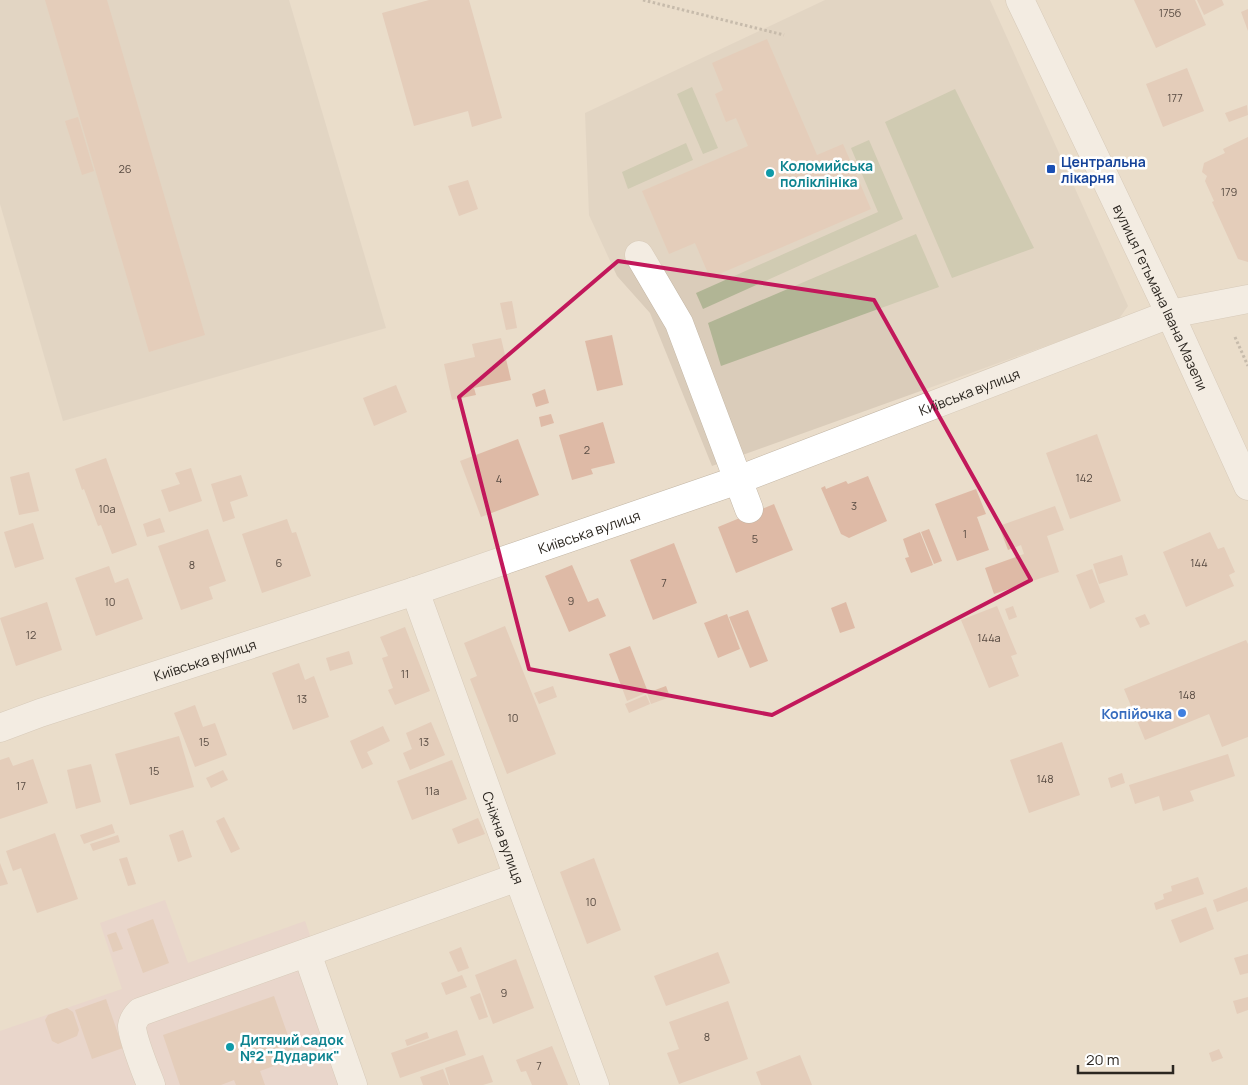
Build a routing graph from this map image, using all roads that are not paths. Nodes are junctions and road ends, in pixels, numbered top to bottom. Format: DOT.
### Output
graph roads {
  1 [pos="1020,0"];
  2 [pos="639,255"];
  3 [pos="1248,299"];
  4 [pos="1170,314"];
  5 [pos="738,480"];
  6 [pos="1248,486"];
  7 [pos="749,509"];
  8 [pos="415,591"];
  9 [pos="0,728"];
  10 [pos="518,877"];
  11 [pos="307,953"];
  12 [pos="151,1085"];
  13 [pos="353,1085"];
  14 [pos="595,1085"];
  1 -- 4 [label="street, вулиця Гетьмана Івана Мазепи"];
  2 -- 5 [label="street"];
  3 -- 4 [label="street, Київська вулиця"];
  4 -- 5 [label="street, Київська вулиця"];
  4 -- 6 [label="street, вулиця Гетьмана Івана Мазепи"];
  5 -- 7 [label="street"];
  5 -- 8 [label="street, Київська вулиця"];
  8 -- 9 [label="street, Київська вулиця"];
  8 -- 10 [label="street, Сніжна вулиця"];
  10 -- 11 [label="street"];
  10 -- 14 [label="street, Сніжна вулиця"];
  11 -- 12 [label="street"];
  11 -- 13 [label="street"];
}
